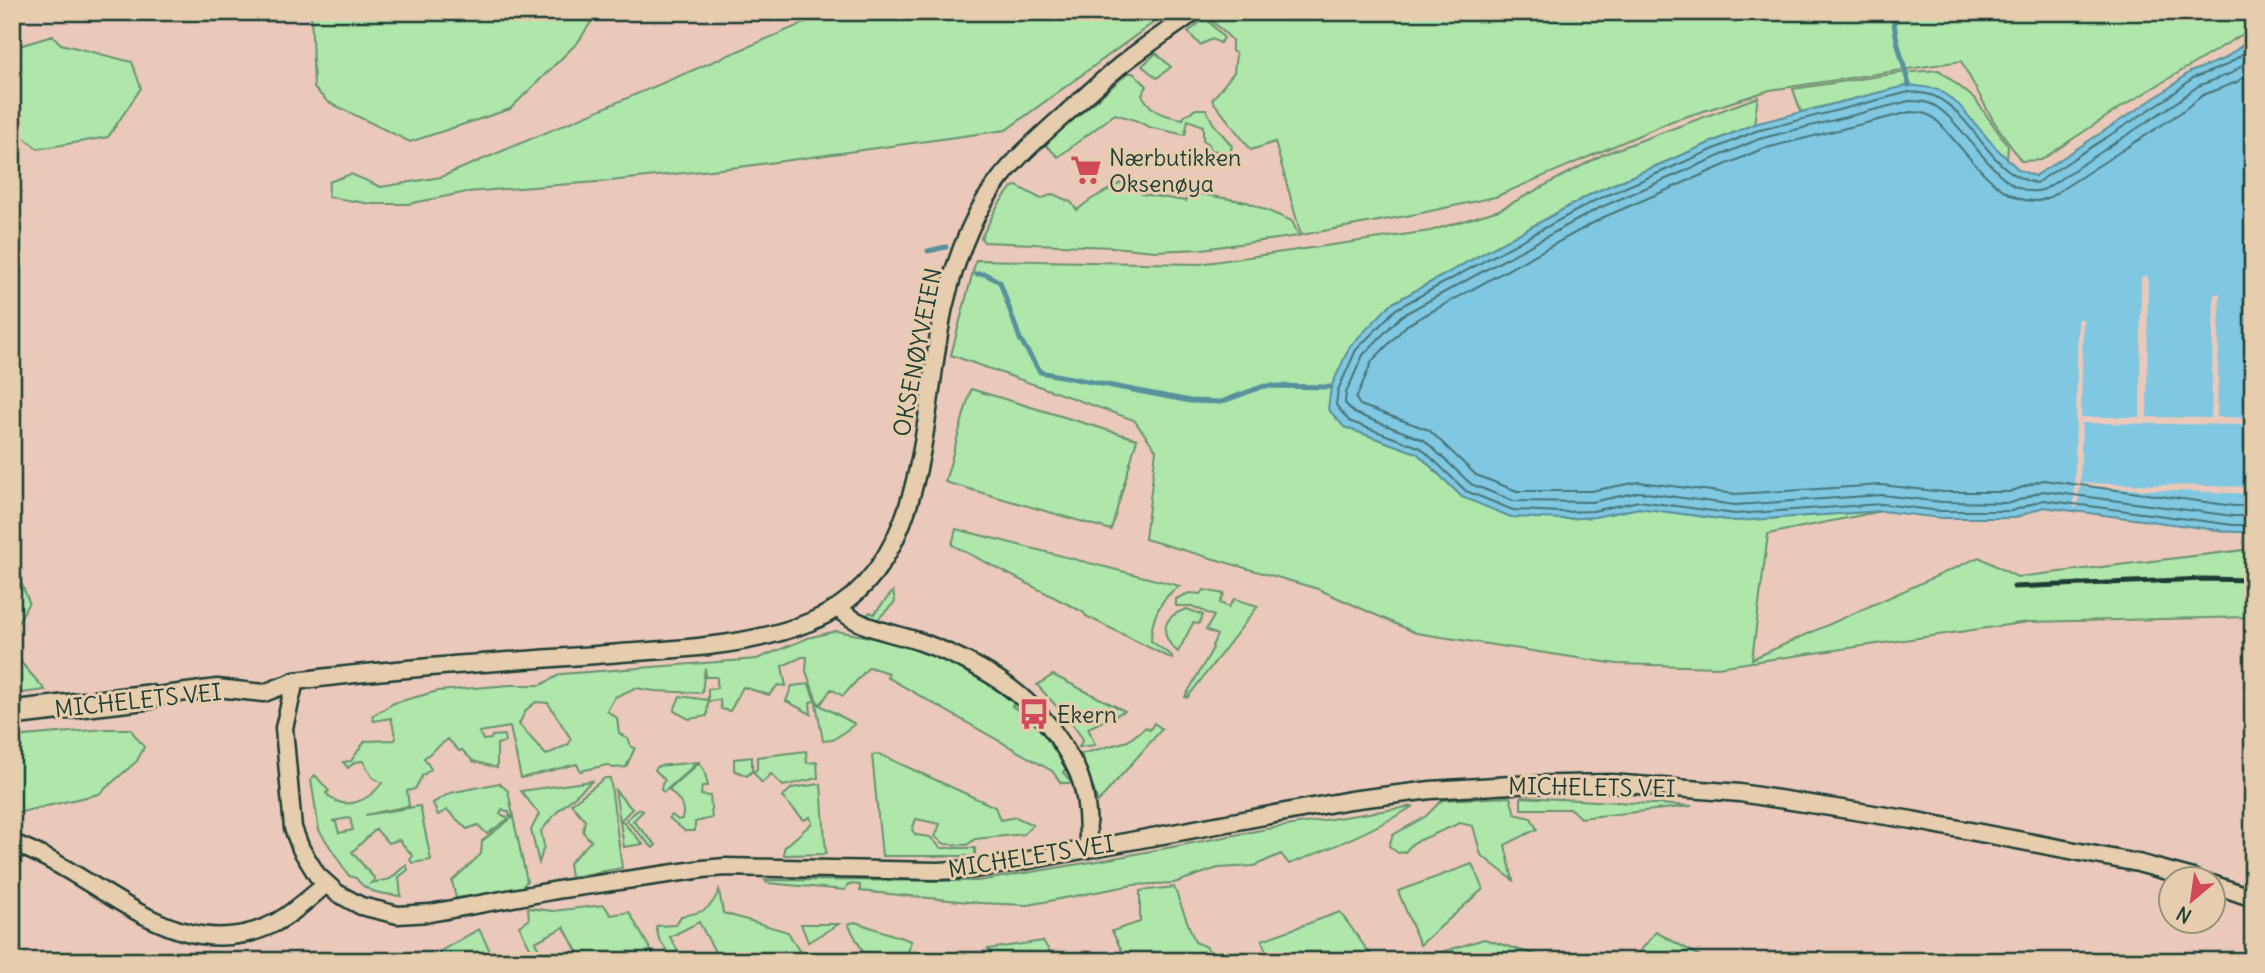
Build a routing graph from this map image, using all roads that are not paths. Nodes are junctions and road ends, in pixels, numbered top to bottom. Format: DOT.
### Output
graph roads {
  1 [pos="1194,12"];
  2 [pos="838,608"];
  3 [pos="295,681"];
  4 [pos="149,697"];
  5 [pos="12,713"];
  6 [pos="12,843"];
  7 [pos="1088,849"];
  8 [pos="2156,868"];
  9 [pos="326,884"];
  10 [pos="2226,889"];
  11 [pos="2253,898"];
  1 -- 2 [label="street, OKSENØYVEIEN"];
  2 -- 3 [label="street, OKSENØYVEIEN"];
  2 -- 7 [label="street"];
  3 -- 4 [label="street, MICHELETS VEI"];
  3 -- 9 [label="street, MICHELETS VEI"];
  4 -- 5 [label="street, MICHELETS VEI"];
  6 -- 9 [label="street"];
  7 -- 8 [label="street, MICHELETS VEI"];
  7 -- 9 [label="street, MICHELETS VEI"];
  10 -- 11 [label="street"];
}
